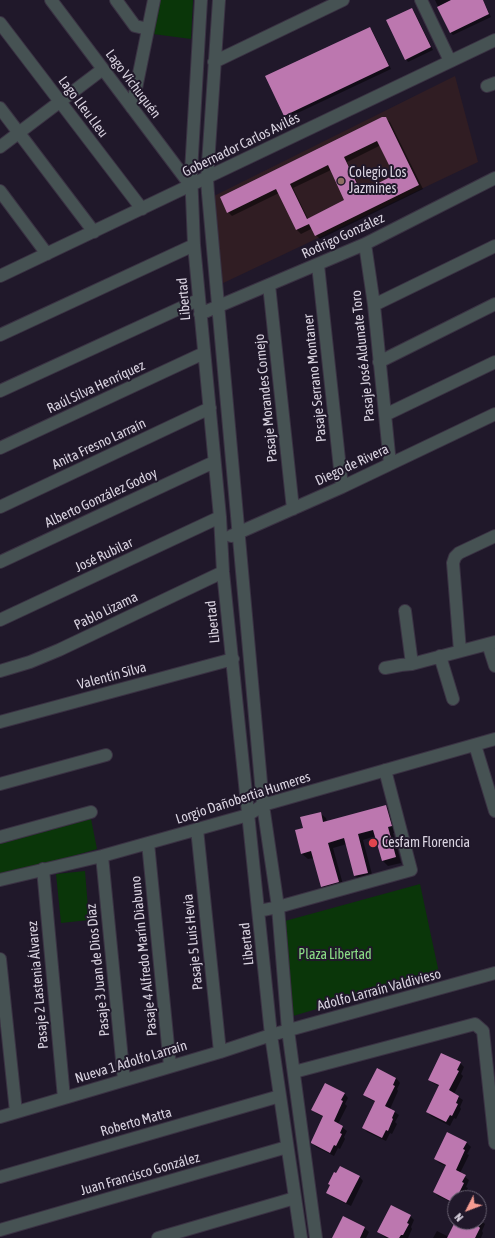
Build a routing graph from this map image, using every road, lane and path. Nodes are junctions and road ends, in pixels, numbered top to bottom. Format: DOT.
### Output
graph roads {
  1 [pos="51,0"];
  2 [pos="116,0"];
  3 [pos="154,0"];
  4 [pos="201,0"];
  5 [pos="218,0"];
  6 [pos="343,0"];
  7 [pos="421,0"];
  8 [pos="0,23"];
  9 [pos="148,29"];
  10 [pos="495,40"];
  11 [pos="214,62"];
  12 [pos="450,62"];
  13 [pos="103,69"];
  14 [pos="60,102"];
  15 [pos="0,108"];
  16 [pos="132,108"];
  17 [pos="19,133"];
  18 [pos="0,148"];
  19 [pos="495,178"];
  20 [pos="207,179"];
  21 [pos="191,186"];
  22 [pos="0,191"];
  23 [pos="142,210"];
  24 [pos="94,232"];
  25 [pos="366,244"];
  26 [pos="194,245"];
  27 [pos="495,246"];
  28 [pos="47,254"];
  29 [pos="318,265"];
  30 [pos="0,276"];
  31 [pos="269,285"];
  32 [pos="198,300"];
  33 [pos="495,304"];
  34 [pos="374,305"];
  35 [pos="218,306"];
  36 [pos="200,314"];
  37 [pos="0,335"];
  38 [pos="204,353"];
  39 [pos="379,362"];
  40 [pos="495,362"];
  41 [pos="0,391"];
  42 [pos="210,408"];
  43 [pos="495,414"];
  44 [pos="385,415"];
  45 [pos="0,448"];
  46 [pos="214,462"];
  47 [pos="390,464"];
  48 [pos="342,487"];
  49 [pos="0,507"];
  50 [pos="292,509"];
  51 [pos="220,517"];
  52 [pos="238,533"];
  53 [pos="495,536"];
  54 [pos="221,541"];
  55 [pos="0,562"];
  56 [pos="223,572"];
  57 [pos="405,611"];
  58 [pos="0,620"];
  59 [pos="492,643"];
  60 [pos="460,651"];
  61 [pos="440,656"];
  62 [pos="233,659"];
  63 [pos="412,664"];
  64 [pos="495,666"];
  65 [pos="386,668"];
  66 [pos="0,671"];
  67 [pos="454,700"];
  68 [pos="0,722"];
  69 [pos="495,739"];
  70 [pos="475,745"];
  71 [pos="106,755"];
  72 [pos="385,770"];
  73 [pos="0,784"];
  74 [pos="263,805"];
  75 [pos="495,811"];
  76 [pos="91,812"];
  77 [pos="248,815"];
  78 [pos="197,829"];
  79 [pos="0,836"];
  80 [pos="148,843"];
  81 [pos="102,856"];
  82 [pos="43,869"];
  83 [pos="0,880"];
  84 [pos="278,907"];
  85 [pos="259,911"];
  86 [pos="0,959"];
  87 [pos="495,973"];
  88 [pos="288,1030"];
  89 [pos="271,1035"];
  90 [pos="220,1052"];
  91 [pos="170,1066"];
  92 [pos="294,1072"];
  93 [pos="124,1080"];
  94 [pos="280,1096"];
  95 [pos="64,1098"];
  96 [pos="16,1112"];
  97 [pos="0,1117"];
  98 [pos="495,1143"];
  99 [pos="288,1147"];
  100 [pos="0,1177"];
  101 [pos="295,1198"];
  102 [pos="0,1230"];
  103 [pos="158,1238"];
  104 [pos="301,1238"];
  105 [pos="316,1238"];
  1 -- 13 [label="street, Lago Vichuquén"];
  2 -- 9 [label="street"];
  3 -- 9 [label="street"];
  4 -- 21 [label="street, Libertad"];
  5 -- 11 [label="street"];
  6 -- 11 [label="street"];
  7 -- 12 [label="street"];
  8 -- 14 [label="street, Lago Lleu Lleu"];
  9 -- 16 [label="street"];
  10 -- 12 [label="street, Gobernador Carlos Avilés"];
  11 -- 20 [label="street"];
  12 -- 20 [label="street, Gobernador Carlos Avilés"];
  13 -- 14 [label="street"];
  13 -- 16 [label="street, Lago Vichuquén"];
  14 -- 17 [label="street"];
  14 -- 23 [label="street, Lago Lleu Lleu"];
  15 -- 17 [label="street"];
  16 -- 21 [label="street, Lago Vichuquén"];
  17 -- 18 [label="street"];
  17 -- 24 [label="street"];
  19 -- 25 [label="street, Rodrigo González"];
  20 -- 21 [label="street, Gobernador Carlos Avilés"];
  20 -- 35 [label="street"];
  21 -- 23 [label="street, Gobernador Carlos Avilés"];
  21 -- 26 [label="street, Libertad"];
  22 -- 28 [label="street"];
  23 -- 24 [label="street, Gobernador Carlos Avilés"];
  24 -- 28 [label="street, Gobernador Carlos Avilés"];
  25 -- 29 [label="street, Rodrigo González"];
  25 -- 34 [label="street, Pasaje José Aldunate Toro"];
  26 -- 32 [label="street, Libertad"];
  26 -- 37 [label="street"];
  27 -- 34 [label="street"];
  28 -- 30 [label="street, Gobernador Carlos Avilés"];
  29 -- 31 [label="street, Rodrigo González"];
  29 -- 48 [label="street, Pasaje Serrano Montaner"];
  31 -- 35 [label="street, Rodrigo González"];
  31 -- 50 [label="street, Pasaje Morandes Cornejo"];
  32 -- 36 [label="street, Libertad"];
  32 -- 41 [label="street"];
  33 -- 39 [label="street"];
  34 -- 39 [label="street, Pasaje José Aldunate Toro"];
  35 -- 36 [label="street, Rodrigo González"];
  35 -- 52 [label="street"];
  36 -- 38 [label="street, Libertad"];
  38 -- 42 [label="street, Libertad"];
  38 -- 45 [label="street, Raúl Silva Henríquez"];
  39 -- 44 [label="street, Pasaje José Aldunate Toro"];
  40 -- 44 [label="street"];
  42 -- 46 [label="street, Libertad"];
  42 -- 49 [label="street, Anita Fresno Larraín"];
  43 -- 47 [label="street, Diego de Rivera"];
  44 -- 47 [label="street, Pasaje José Aldunate Toro"];
  46 -- 51 [label="street, Libertad"];
  46 -- 55 [label="street, Alberto González Godoy"];
  47 -- 48 [label="street, Diego de Rivera"];
  48 -- 50 [label="street, Diego de Rivera"];
  50 -- 52 [label="street, Diego de Rivera"];
  51 -- 54 [label="street, Libertad"];
  51 -- 58 [label="street, José Rubilar"];
  52 -- 54 [label="street, Diego de Rivera"];
  52 -- 74 [label="street"];
  53 -- 60 [label="street"];
  54 -- 56 [label="street, Libertad"];
  56 -- 62 [label="street, Libertad"];
  56 -- 66 [label="street, Pablo Lizama"];
  57 -- 63 [label="street"];
  59 -- 60 [label="street"];
  59 -- 64 [label="street"];
  60 -- 61 [label="street"];
  61 -- 63 [label="street"];
  61 -- 67 [label="street"];
  62 -- 68 [label="street, Valentín Silva"];
  62 -- 77 [label="street, Libertad"];
  63 -- 65 [label="street"];
  69 -- 70 [label="street, Lorgio Dañobertia Humeres"];
  70 -- 72 [label="street, Lorgio Dañobertia Humeres"];
  70 -- 75 [label="street"];
  71 -- 73 [label="street"];
  72 -- 74 [label="street, Lorgio Dañobertia Humeres"];
  72 -- 84 [label="street"];
  74 -- 77 [label="street, Lorgio Dañobertia Humeres"];
  74 -- 84 [label="street"];
  76 -- 79 [label="street"];
  77 -- 78 [label="street, Lorgio Dañobertia Humeres"];
  77 -- 85 [label="street, Libertad"];
  78 -- 80 [label="street, Lorgio Dañobertia Humeres"];
  78 -- 90 [label="street, Pasaje 5 Luis Hevia"];
  80 -- 81 [label="street, Lorgio Dañobertia Humeres"];
  80 -- 91 [label="street, Pasaje 4 Alfredo Marín Diabuno"];
  81 -- 82 [label="street, Lorgio Dañobertia Humeres"];
  81 -- 93 [label="street, Pasaje 3 Juan de Dios Díaz"];
  82 -- 83 [label="street, Lorgio Dañobertia Humeres"];
  82 -- 95 [label="street, Pasaje 2 Lastenia Álvarez"];
  84 -- 85 [label="street"];
  84 -- 88 [label="street"];
  85 -- 89 [label="street, Libertad"];
  86 -- 96 [label="street"];
  87 -- 88 [label="street, Adolfo Larraín Valdivieso"];
  88 -- 89 [label="street, Adolfo Larraín Valdivieso"];
  88 -- 92 [label="street"];
  89 -- 90 [label="street, Nueva 1 Adolfo Larraín"];
  89 -- 94 [label="street, Libertad"];
  90 -- 91 [label="street, Nueva 1 Adolfo Larraín"];
  91 -- 93 [label="street, Nueva 1 Adolfo Larraín"];
  92 -- 98 [label="street"];
  92 -- 105 [label="street"];
  93 -- 95 [label="street, Nueva 1 Adolfo Larraín"];
  94 -- 99 [label="street, Libertad"];
  94 -- 100 [label="street, Roberto Matta"];
  95 -- 96 [label="street, Nueva 1 Adolfo Larraín"];
  96 -- 97 [label="street, Nueva 1 Adolfo Larraín"];
  99 -- 101 [label="street, Libertad"];
  99 -- 102 [label="street, Juan Francisco González"];
  101 -- 103 [label="street"];
  101 -- 104 [label="street, Libertad"];
}
